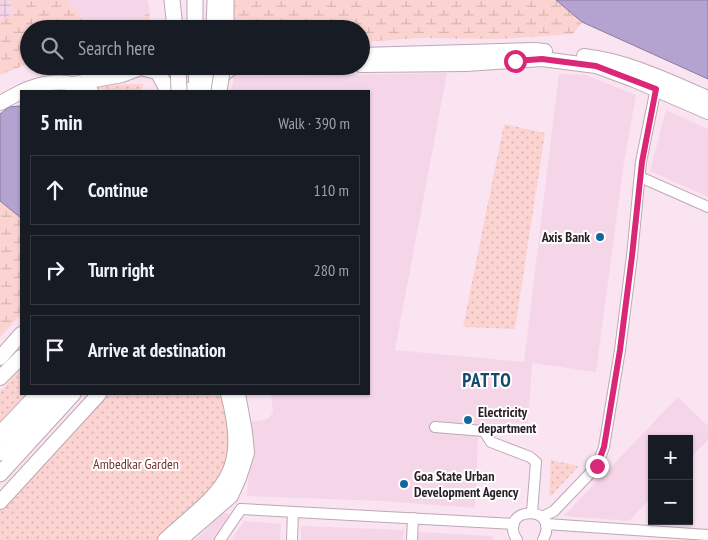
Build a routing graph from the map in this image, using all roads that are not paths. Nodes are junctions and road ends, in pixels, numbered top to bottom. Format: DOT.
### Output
graph roads {
  1 [pos="172,0"];
  2 [pos="180,0"];
  3 [pos="195,0"];
  4 [pos="215,0"];
  5 [pos="226,0"];
  6 [pos="174,20"];
  7 [pos="180,20"];
  8 [pos="195,20"];
  9 [pos="214,20"];
  10 [pos="226,20"];
  11 [pos="370,55"];
  12 [pos="370,65"];
  13 [pos="118,75"];
  14 [pos="160,75"];
  15 [pos="175,75"];
  16 [pos="196,75"];
  17 [pos="212,75"];
  18 [pos="222,75"];
  19 [pos="224,75"];
  20 [pos="657,83"];
  21 [pos="73,84"];
  22 [pos="26,90"];
  23 [pos="89,90"];
  24 [pos="171,90"];
  25 [pos="172,90"];
  26 [pos="197,90"];
  27 [pos="211,90"];
  28 [pos="212,90"];
  29 [pos="219,90"];
  30 [pos="20,93"];
  31 [pos="708,98"];
  32 [pos="0,103"];
  33 [pos="708,112"];
  34 [pos="640,177"];
  35 [pos="708,207"];
  36 [pos="20,335"];
  37 [pos="0,358"];
  38 [pos="20,358"];
  39 [pos="0,378"];
  40 [pos="37,395"];
  41 [pos="54,395"];
  42 [pos="72,395"];
  43 [pos="98,395"];
  44 [pos="228,395"];
  45 [pos="238,395"];
  46 [pos="435,427"];
  47 [pos="0,434"];
  48 [pos="0,453"];
  49 [pos="0,474"];
  50 [pos="230,496"];
  51 [pos="0,502"];
  52 [pos="241,509"];
  53 [pos="293,512"];
  54 [pos="532,512"];
  55 [pos="413,518"];
  56 [pos="544,521"];
  57 [pos="514,534"];
  58 [pos="708,535"];
  59 [pos="165,540"];
  60 [pos="180,540"];
  61 [pos="220,540"];
  62 [pos="292,540"];
  63 [pos="412,540"];
  64 [pos="543,540"];
  1 -- 6 [label="highway"];
  2 -- 7 [label="highway"];
  3 -- 8 [label="highway"];
  4 -- 9 [label="highway"];
  5 -- 10 [label="highway"];
  11 -- 20 [label="main road"];
  12 -- 20 [label="main road"];
  13 -- 21 [label="main road"];
  14 -- 24 [label="highway"];
  15 -- 25 [label="highway, bridge"];
  16 -- 26 [label="highway"];
  17 -- 27 [label="highway"];
  18 -- 29 [label="highway, bridge"];
  19 -- 28 [label="main road"];
  20 -- 31 [label="main road"];
  20 -- 33 [label="main road"];
  20 -- 34 [label="street"];
  21 -- 22 [label="main road"];
  21 -- 23 [label="main road"];
  30 -- 32 [label="main road"];
  34 -- 35 [label="street"];
  34 -- 56 [label="street"];
  36 -- 37 [label="main road"];
  38 -- 39 [label="main road"];
  40 -- 47 [label="highway"];
  41 -- 48 [label="highway"];
  42 -- 49 [label="highway"];
  43 -- 51 [label="main road"];
  44 -- 59 [label="main road"];
  45 -- 50 [label="main road"];
  46 -- 54 [label="street"];
  50 -- 52 [label="street"];
  50 -- 60 [label="main road"];
  52 -- 53 [label="street"];
  52 -- 61 [label="street"];
  53 -- 55 [label="street"];
  53 -- 62 [label="street"];
  54 -- 56 [label="street"];
  54 -- 57 [label="street"];
  55 -- 57 [label="street"];
  55 -- 63 [label="street"];
  56 -- 58 [label="street"];
  56 -- 64 [label="street"];
}
